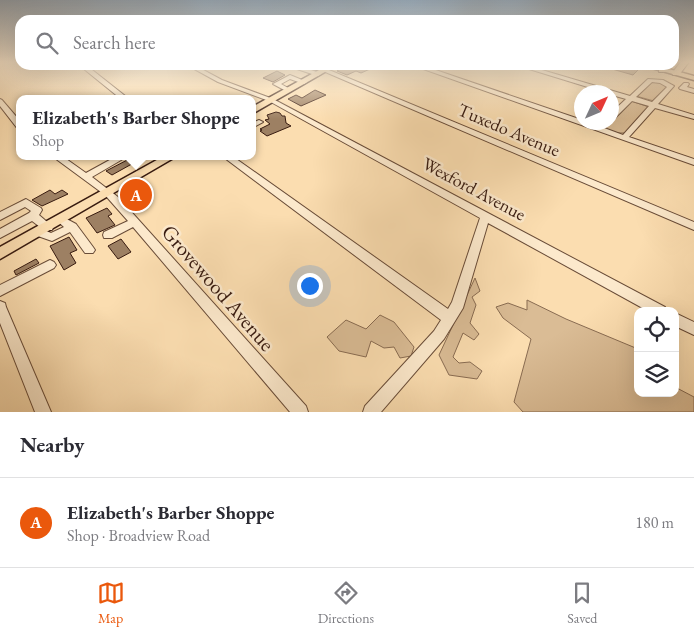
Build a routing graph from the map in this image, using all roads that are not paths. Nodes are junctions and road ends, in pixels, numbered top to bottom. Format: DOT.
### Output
graph roads {
  1 [pos="103,81"];
  2 [pos="222,81"];
  3 [pos="282,81"];
  4 [pos="343,81"];
  5 [pos="461,81"];
  6 [pos="574,81"];
  7 [pos="649,81"];
  8 [pos="660,81"];
  9 [pos="304,82"];
  10 [pos="686,84"];
  11 [pos="288,90"];
  12 [pos="694,91"];
  13 [pos="121,95"];
  14 [pos="630,98"];
  15 [pos="271,100"];
  16 [pos="0,101"];
  17 [pos="655,105"];
  18 [pos="256,109"];
  19 [pos="619,109"];
  20 [pos="694,117"];
  21 [pos="16,121"];
  22 [pos="574,121"];
  23 [pos="601,130"];
  24 [pos="624,138"];
  25 [pos="61,160"];
  26 [pos="116,160"];
  27 [pos="165,160"];
  28 [pos="232,160"];
  29 [pos="694,162"];
  30 [pos="84,177"];
  31 [pos="108,193"];
  32 [pos="0,216"];
  33 [pos="33,216"];
  34 [pos="485,217"];
  35 [pos="134,222"];
  36 [pos="67,224"];
  37 [pos="694,226"];
  38 [pos="44,230"];
  39 [pos="0,234"];
  40 [pos="108,235"];
  41 [pos="89,250"];
  42 [pos="0,254"];
  43 [pos="50,265"];
  44 [pos="0,291"];
  45 [pos="0,307"];
  46 [pos="653,307"];
  47 [pos="449,318"];
  48 [pos="679,321"];
  49 [pos="694,329"];
  50 [pos="43,412"];
  51 [pos="300,412"];
  52 [pos="371,412"];
  1 -- 13 [label="street"];
  2 -- 15 [label="street, Wexford Avenue"];
  3 -- 11 [label="street"];
  4 -- 37 [label="street, Tuxedo Avenue"];
  5 -- 22 [label="street"];
  6 -- 14 [label="street"];
  7 -- 14 [label="street"];
  8 -- 17 [label="street"];
  9 -- 11 [label="main road"];
  10 -- 12 [label="street"];
  11 -- 15 [label="main road"];
  14 -- 17 [label="street"];
  14 -- 19 [label="street"];
  15 -- 18 [label="main road"];
  15 -- 34 [label="street, Wexford Avenue"];
  16 -- 21 [label="street"];
  17 -- 20 [label="street"];
  17 -- 24 [label="street"];
  23 -- 24 [label="street"];
  24 -- 29 [label="street"];
  25 -- 30 [label="street, Grovewood Avenue"];
  26 -- 30 [label="street"];
  27 -- 31 [label="main road"];
  28 -- 47 [label="street"];
  30 -- 31 [label="street, Grovewood Avenue"];
  31 -- 35 [label="street, Grovewood Avenue"];
  31 -- 36 [label="main road"];
  32 -- 33 [label="street"];
  33 -- 38 [label="street"];
  33 -- 39 [label="street"];
  34 -- 46 [label="street, Wexford Avenue"];
  34 -- 47 [label="street"];
  35 -- 40 [label="street"];
  35 -- 51 [label="street, Grovewood Avenue"];
  36 -- 38 [label="main road"];
  36 -- 41 [label="street"];
  38 -- 42 [label="main road"];
  43 -- 44 [label="street"];
  45 -- 50 [label="street"];
  47 -- 52 [label="street"];
  48 -- 49 [label="street"];
}
